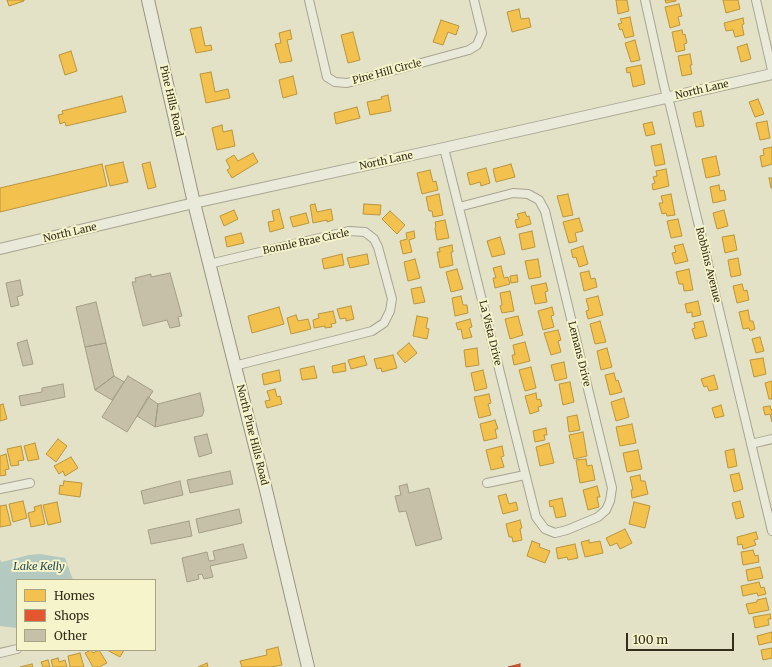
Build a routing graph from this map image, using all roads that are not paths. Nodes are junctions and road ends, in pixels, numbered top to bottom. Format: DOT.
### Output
graph roads {
  1 [pos="148,0"];
  2 [pos="309,0"];
  3 [pos="474,0"];
  4 [pos="646,0"];
  5 [pos="756,0"];
  6 [pos="772,70"];
  7 [pos="772,74"];
  8 [pos="668,98"];
  9 [pos="444,148"];
  10 [pos="194,203"];
  11 [pos="459,207"];
  12 [pos="0,249"];
  13 [pos="209,264"];
  14 [pos="234,366"];
  15 [pos="772,439"];
  16 [pos="752,444"];
  17 [pos="525,475"];
  18 [pos="30,483"];
  19 [pos="487,484"];
  20 [pos="0,490"];
  21 [pos="536,517"];
  22 [pos="772,531"];
  23 [pos="16,649"];
  24 [pos="0,653"];
  25 [pos="308,667"];
  1 -- 10 [label="main road, Pine Hills Road"];
  2 -- 3 [label="street, Pine Hill Circle"];
  4 -- 8 [label="street, Robbins Avenue"];
  5 -- 6 [label="street"];
  7 -- 8 [label="street, North Lane"];
  8 -- 9 [label="street, North Lane"];
  8 -- 16 [label="street, Robbins Avenue"];
  9 -- 10 [label="street, North Lane"];
  9 -- 11 [label="street, La Vista Drive"];
  10 -- 12 [label="street, North Lane"];
  10 -- 13 [label="main road, North Pine Hills Road"];
  11 -- 17 [label="street, La Vista Drive"];
  11 -- 21 [label="street, Lemans Drive"];
  13 -- 14 [label="main road, North Pine Hills Road"];
  13 -- 14 [label="street, Bonnie Brae Circle"];
  14 -- 25 [label="main road, North Pine Hills Road"];
  15 -- 16 [label="street"];
  16 -- 22 [label="street, Robbins Avenue"];
  17 -- 19 [label="street"];
  17 -- 21 [label="street, La Vista Drive"];
  18 -- 20 [label="street"];
  23 -- 24 [label="street"];
}
